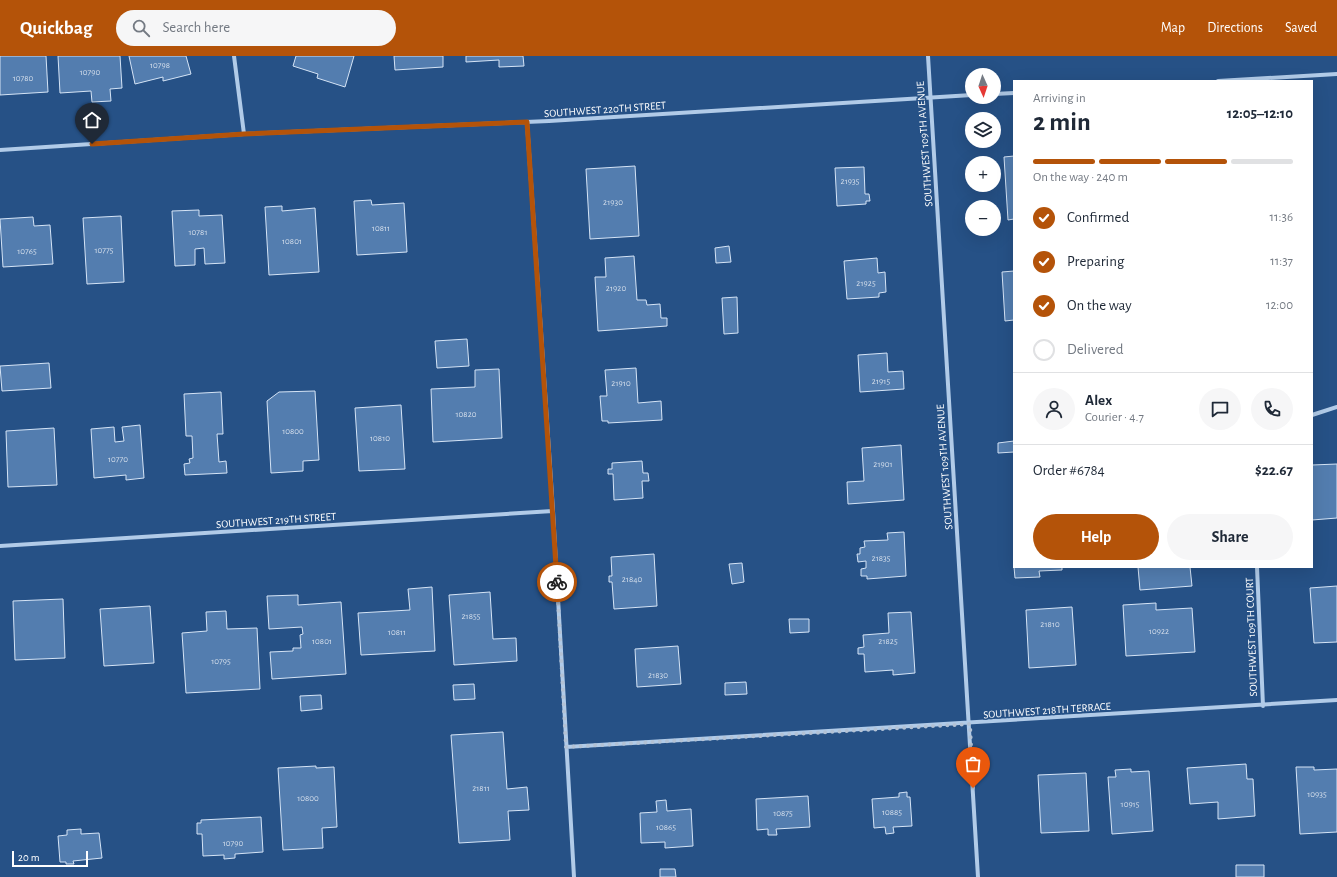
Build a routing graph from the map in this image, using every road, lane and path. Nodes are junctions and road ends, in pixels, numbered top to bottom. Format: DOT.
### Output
graph roads {
  1 [pos="234,56"];
  2 [pos="928,56"];
  3 [pos="1337,74"];
  4 [pos="1235,80"];
  5 [pos="1013,93"];
  6 [pos="1001,94"];
  7 [pos="965,96"];
  8 [pos="930,98"];
  9 [pos="527,122"];
  10 [pos="244,134"];
  11 [pos="0,150"];
  12 [pos="1337,407"];
  13 [pos="1313,415"];
  14 [pos="553,511"];
  15 [pos="0,546"];
  16 [pos="1257,568"];
  17 [pos="1337,700"];
  18 [pos="1263,706"];
  19 [pos="970,724"];
  20 [pos="566,747"];
  21 [pos="574,877"];
  22 [pos="978,877"];
  1 -- 10 [label="street"];
  2 -- 8 [label="street, SOUTHWEST 109TH AVENUE"];
  3 -- 4 [label="street"];
  5 -- 6 [label="street"];
  7 -- 8 [label="street, SOUTHWEST 220TH STREET"];
  8 -- 9 [label="street, SOUTHWEST 220TH STREET"];
  8 -- 19 [label="street, SOUTHWEST 109TH AVENUE"];
  9 -- 10 [label="street, SOUTHWEST 220TH STREET"];
  9 -- 14 [label="street"];
  10 -- 11 [label="street, SOUTHWEST 220TH STREET"];
  12 -- 13 [label="street"];
  14 -- 15 [label="street, SOUTHWEST 219TH STREET"];
  14 -- 20 [label="street"];
  16 -- 18 [label="street, SOUTHWEST 109TH COURT"];
  17 -- 18 [label="street, SOUTHWEST 218TH TERRACE"];
  18 -- 19 [label="street, SOUTHWEST 218TH TERRACE"];
  19 -- 20 [label="street, SOUTHWEST 218TH TERRACE"];
  19 -- 22 [label="street, SOUTHWEST 109TH AVENUE"];
  20 -- 21 [label="street"];
}
